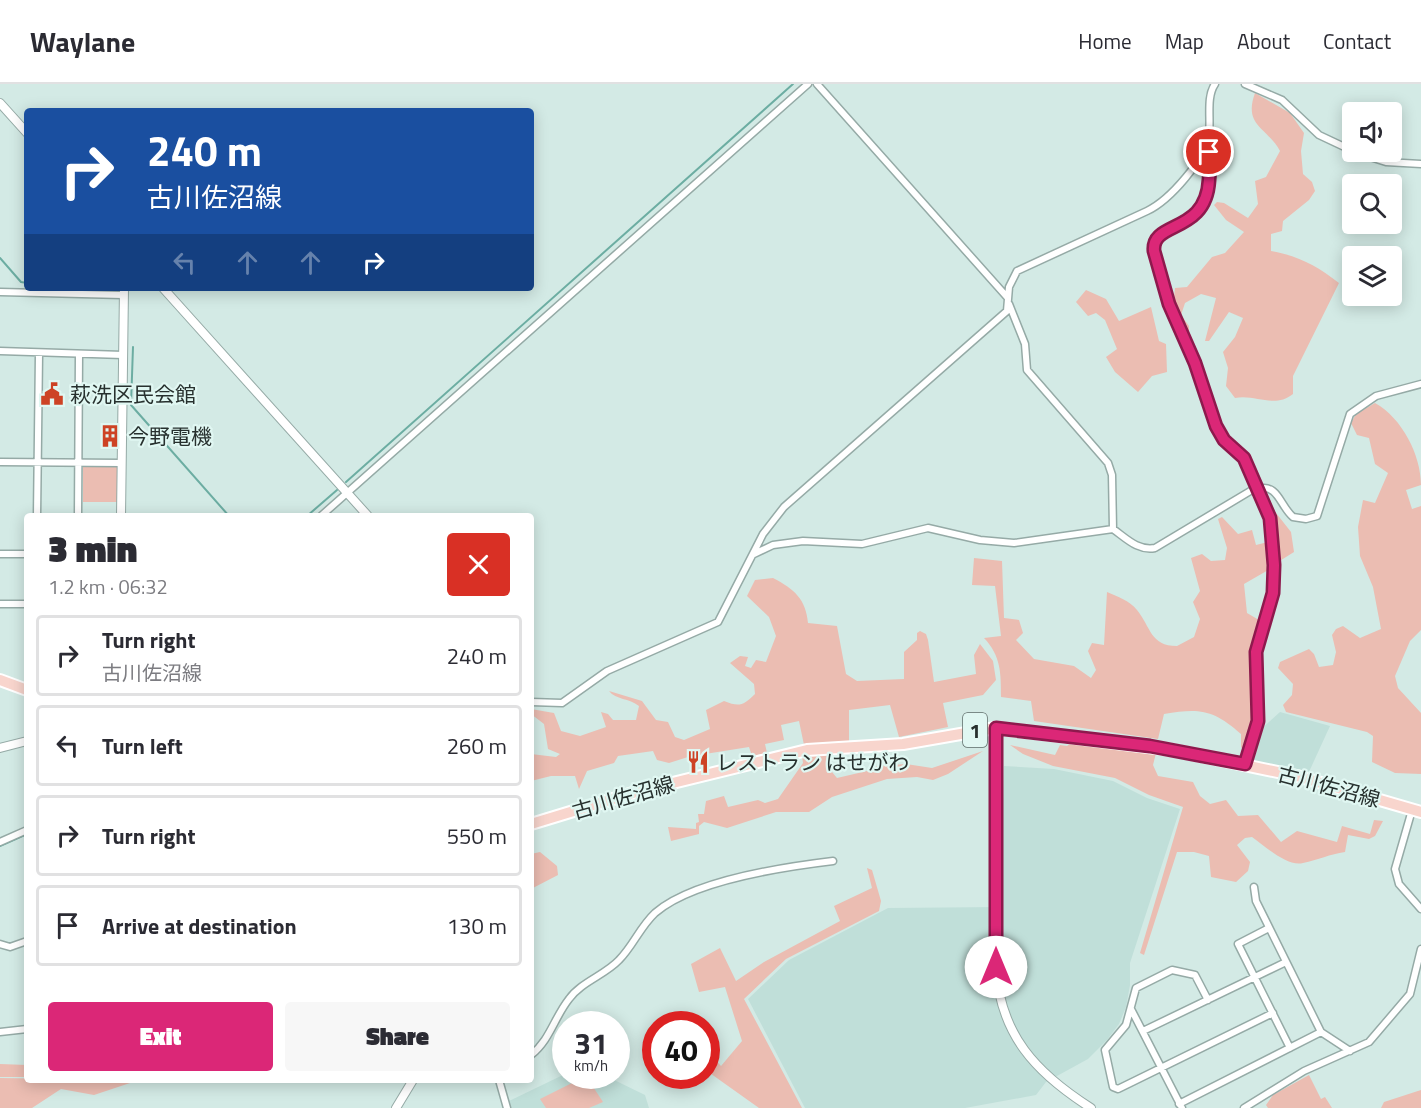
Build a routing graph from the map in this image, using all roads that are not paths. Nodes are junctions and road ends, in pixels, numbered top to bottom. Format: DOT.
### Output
graph roads {
  1 [pos="808,84"];
  2 [pos="817,84"];
  3 [pos="1215,84"];
  4 [pos="1245,84"];
  5 [pos="0,103"];
  6 [pos="24,131"];
  7 [pos="1342,146"];
  8 [pos="1206,147"];
  9 [pos="1386,162"];
  10 [pos="1421,164"];
  11 [pos="124,291"];
  12 [pos="166,291"];
  13 [pos="0,292"];
  14 [pos="1008,300"];
  15 [pos="0,351"];
  16 [pos="39,354"];
  17 [pos="79,354"];
  18 [pos="123,355"];
  19 [pos="1421,384"];
  20 [pos="0,462"];
  21 [pos="38,462"];
  22 [pos="78,462"];
  23 [pos="121,463"];
  24 [pos="1257,488"];
  25 [pos="348,492"];
  26 [pos="38,513"];
  27 [pos="78,513"];
  28 [pos="121,513"];
  29 [pos="324,513"];
  30 [pos="366,513"];
  31 [pos="1113,529"];
  32 [pos="0,554"];
  33 [pos="24,554"];
  34 [pos="754,554"];
  35 [pos="0,604"];
  36 [pos="24,604"];
  37 [pos="0,680"];
  38 [pos="24,689"];
  39 [pos="534,702"];
  40 [pos="996,728"];
  41 [pos="24,742"];
  42 [pos="0,748"];
  43 [pos="1245,764"];
  44 [pos="1416,811"];
  45 [pos="534,823"];
  46 [pos="24,831"];
  47 [pos="0,842"];
  48 [pos="833,861"];
  49 [pos="1254,887"];
  50 [pos="1421,909"];
  51 [pos="1269,928"];
  52 [pos="24,942"];
  53 [pos="0,944"];
  54 [pos="1421,949"];
  55 [pos="1286,962"];
  56 [pos="1254,977"];
  57 [pos="1208,1000"];
  58 [pos="1131,1009"];
  59 [pos="1273,1013"];
  60 [pos="24,1029"];
  61 [pos="1143,1031"];
  62 [pos="0,1032"];
  63 [pos="1321,1032"];
  64 [pos="1290,1048"];
  65 [pos="1350,1051"];
  66 [pos="534,1052"];
  67 [pos="1161,1068"];
  68 [pos="411,1083"];
  69 [pos="500,1083"];
  70 [pos="1180,1106"];
  71 [pos="396,1108"];
  72 [pos="507,1108"];
  73 [pos="1091,1108"];
  74 [pos="1244,1108"];
  1 -- 25 [label="street"];
  2 -- 14 [label="street"];
  3 -- 8 [label="street"];
  4 -- 7 [label="street"];
  5 -- 6 [label="street"];
  8 -- 14 [label="street"];
  8 -- 24 [label="street"];
  9 -- 10 [label="street"];
  11 -- 13 [label="street"];
  11 -- 18 [label="street"];
  12 -- 25 [label="street"];
  14 -- 31 [label="street"];
  14 -- 34 [label="street"];
  15 -- 16 [label="street"];
  16 -- 17 [label="street"];
  16 -- 21 [label="street"];
  17 -- 18 [label="street"];
  17 -- 22 [label="street"];
  18 -- 23 [label="street"];
  19 -- 24 [label="street"];
  20 -- 21 [label="street"];
  21 -- 22 [label="street"];
  21 -- 26 [label="street"];
  22 -- 23 [label="street"];
  22 -- 27 [label="street"];
  23 -- 28 [label="street"];
  24 -- 31 [label="street"];
  24 -- 43 [label="street"];
  25 -- 29 [label="street"];
  25 -- 30 [label="street"];
  31 -- 34 [label="street"];
  32 -- 33 [label="street"];
  34 -- 39 [label="street"];
  35 -- 36 [label="street"];
  37 -- 38 [label="main road"];
  40 -- 43 [label="main road, 古川佐沼線 / 1"];
  40 -- 45 [label="main road, 古川佐沼線 / 1"];
  40 -- 73 [label="street"];
  41 -- 42 [label="street"];
  43 -- 44 [label="main road, 古川佐沼線 / 1"];
  44 -- 50 [label="street"];
  46 -- 47 [label="street"];
  48 -- 66 [label="street"];
  49 -- 51 [label="street"];
  51 -- 55 [label="street"];
  51 -- 56 [label="street"];
  52 -- 53 [label="street"];
  54 -- 65 [label="street"];
  55 -- 56 [label="street"];
  55 -- 63 [label="street"];
  56 -- 57 [label="street"];
  56 -- 59 [label="street"];
  57 -- 58 [label="street"];
  57 -- 61 [label="street"];
  58 -- 61 [label="street"];
  58 -- 67 [label="street"];
  59 -- 64 [label="street"];
  59 -- 67 [label="street"];
  60 -- 62 [label="street"];
  61 -- 67 [label="street"];
  63 -- 64 [label="street"];
  63 -- 65 [label="street"];
  64 -- 70 [label="street"];
  65 -- 74 [label="street"];
  67 -- 70 [label="street"];
  68 -- 71 [label="street"];
  69 -- 72 [label="street"];
}
